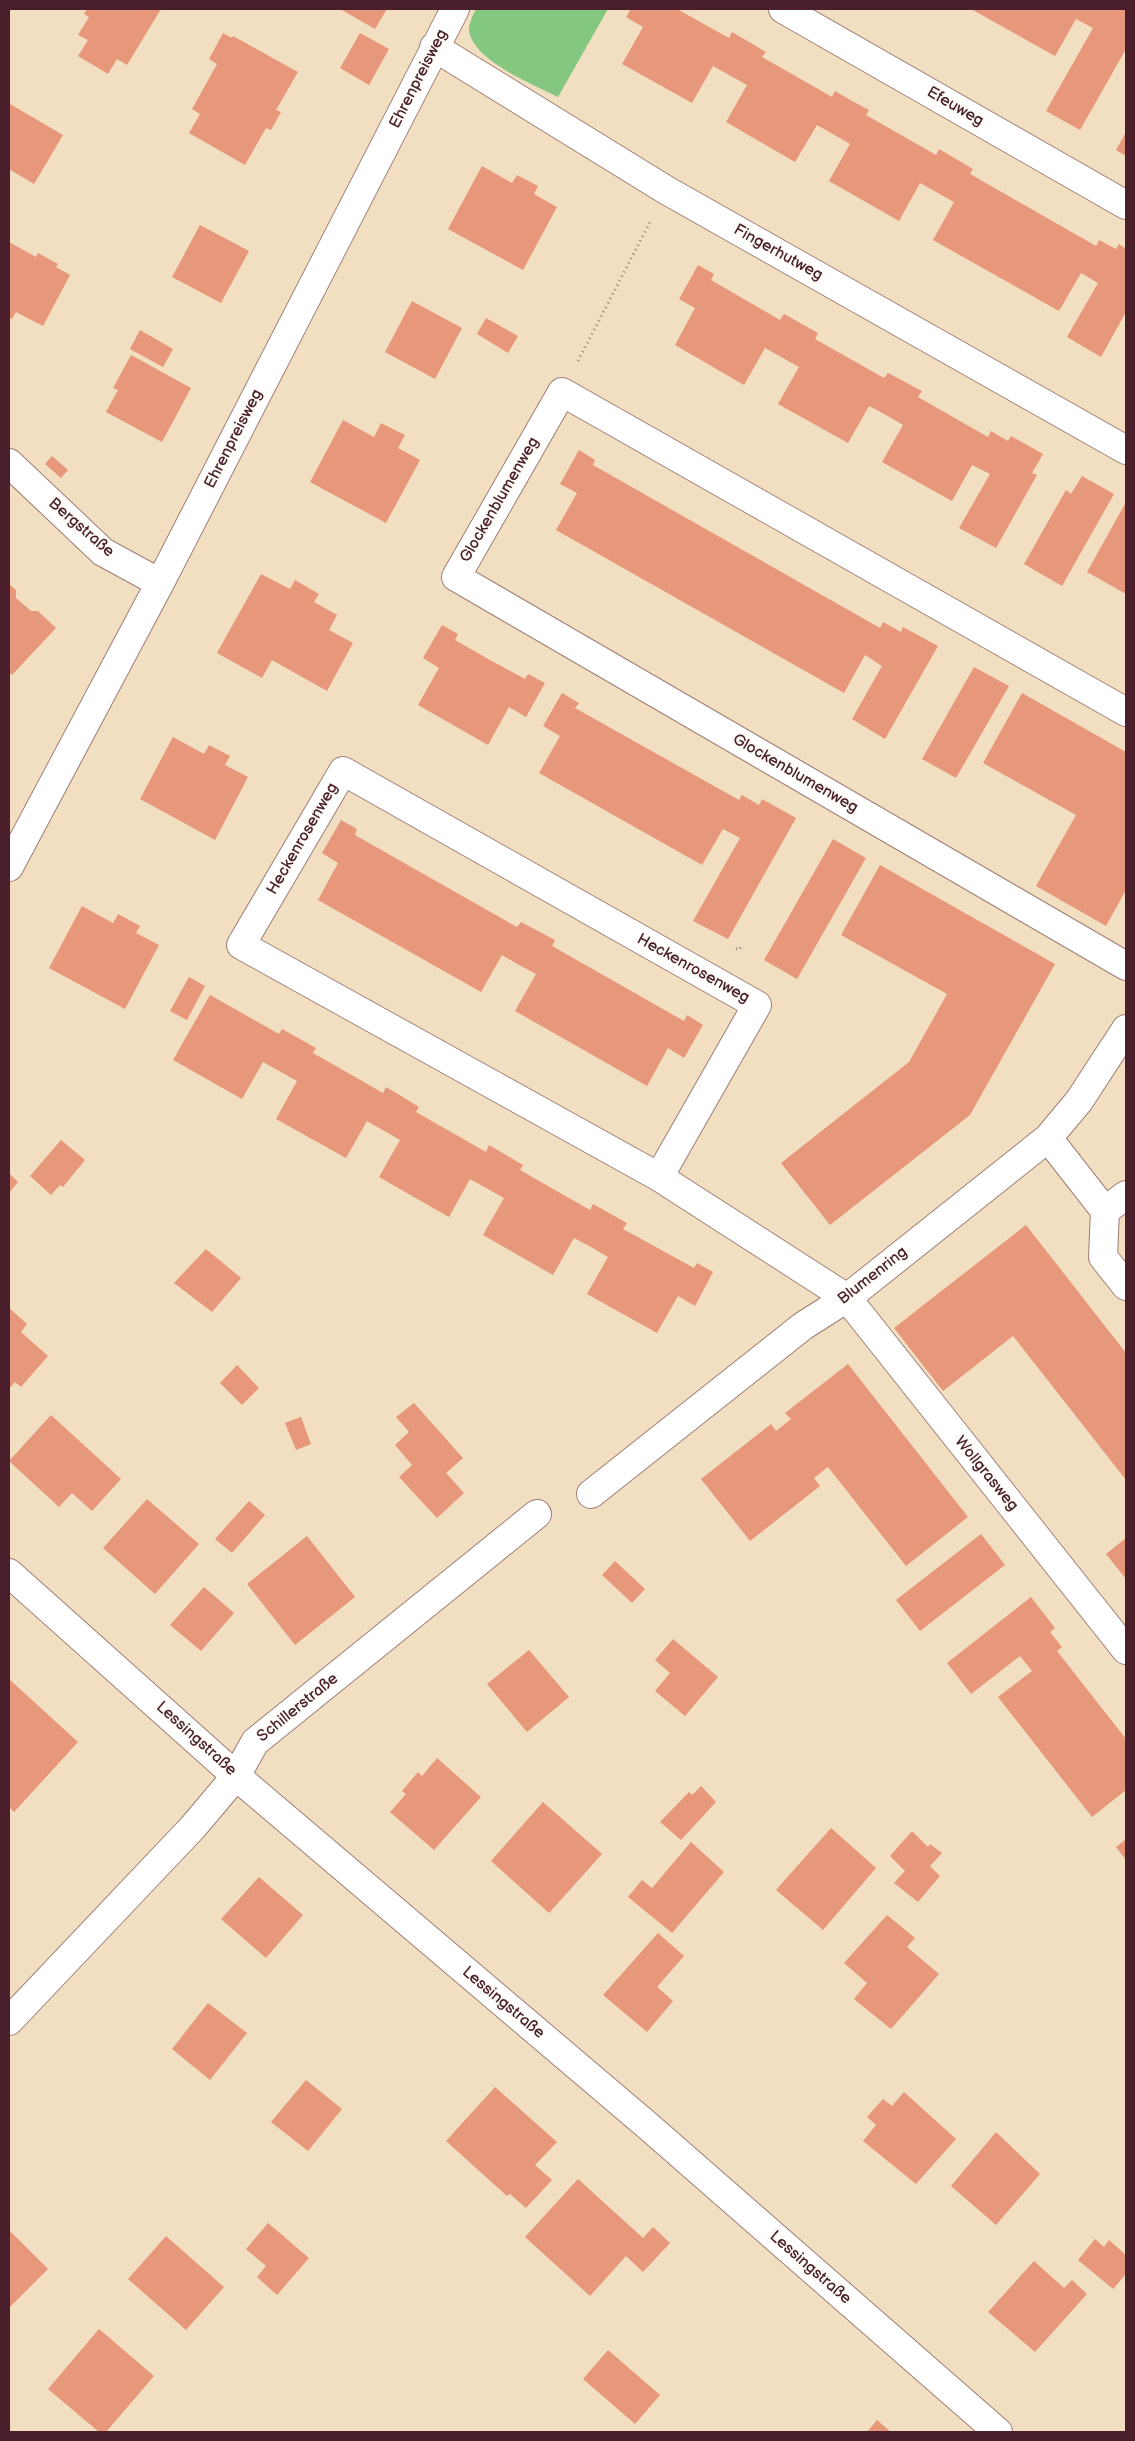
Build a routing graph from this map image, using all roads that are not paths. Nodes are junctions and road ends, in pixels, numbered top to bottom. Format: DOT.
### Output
graph roads {
  1 [pos="455,9"];
  2 [pos="784,9"];
  3 [pos="434,47"];
  4 [pos="1126,205"];
  5 [pos="1126,450"];
  6 [pos="9,462"];
  7 [pos="160,583"];
  8 [pos="1126,712"];
  9 [pos="9,867"];
  10 [pos="1126,966"];
  11 [pos="1126,1029"];
  12 [pos="1048,1138"];
  13 [pos="659,1177"];
  14 [pos="1126,1194"];
  15 [pos="1105,1211"];
  16 [pos="1126,1286"];
  17 [pos="846,1298"];
  18 [pos="591,1494"];
  19 [pos="537,1514"];
  20 [pos="9,1573"];
  21 [pos="1126,1650"];
  22 [pos="236,1776"];
  23 [pos="9,2021"];
  24 [pos="998,2432"];
  1 -- 3 [label="street, Ehrenpreisweg"];
  2 -- 4 [label="street, Efeuweg"];
  3 -- 5 [label="street, Fingerhutweg"];
  3 -- 7 [label="street, Ehrenpreisweg"];
  6 -- 7 [label="street, Bergstraße"];
  7 -- 9 [label="street, Ehrenpreisweg"];
  8 -- 10 [label="street, Glockenblumenweg"];
  11 -- 12 [label="street, Blumenring"];
  12 -- 15 [label="street"];
  12 -- 17 [label="street, Blumenring"];
  13 -- 13 [label="street, Heckenrosenweg"];
  13 -- 17 [label="street, Heckenrosenweg"];
  14 -- 15 [label="street"];
  15 -- 16 [label="street"];
  17 -- 18 [label="street, Blumenring"];
  17 -- 21 [label="street, Wollgrasweg"];
  19 -- 22 [label="street, Schillerstraße"];
  20 -- 22 [label="street, Lessingstraße"];
  22 -- 23 [label="street, Schillerstraße"];
  22 -- 24 [label="street, Lessingstraße"];
}
